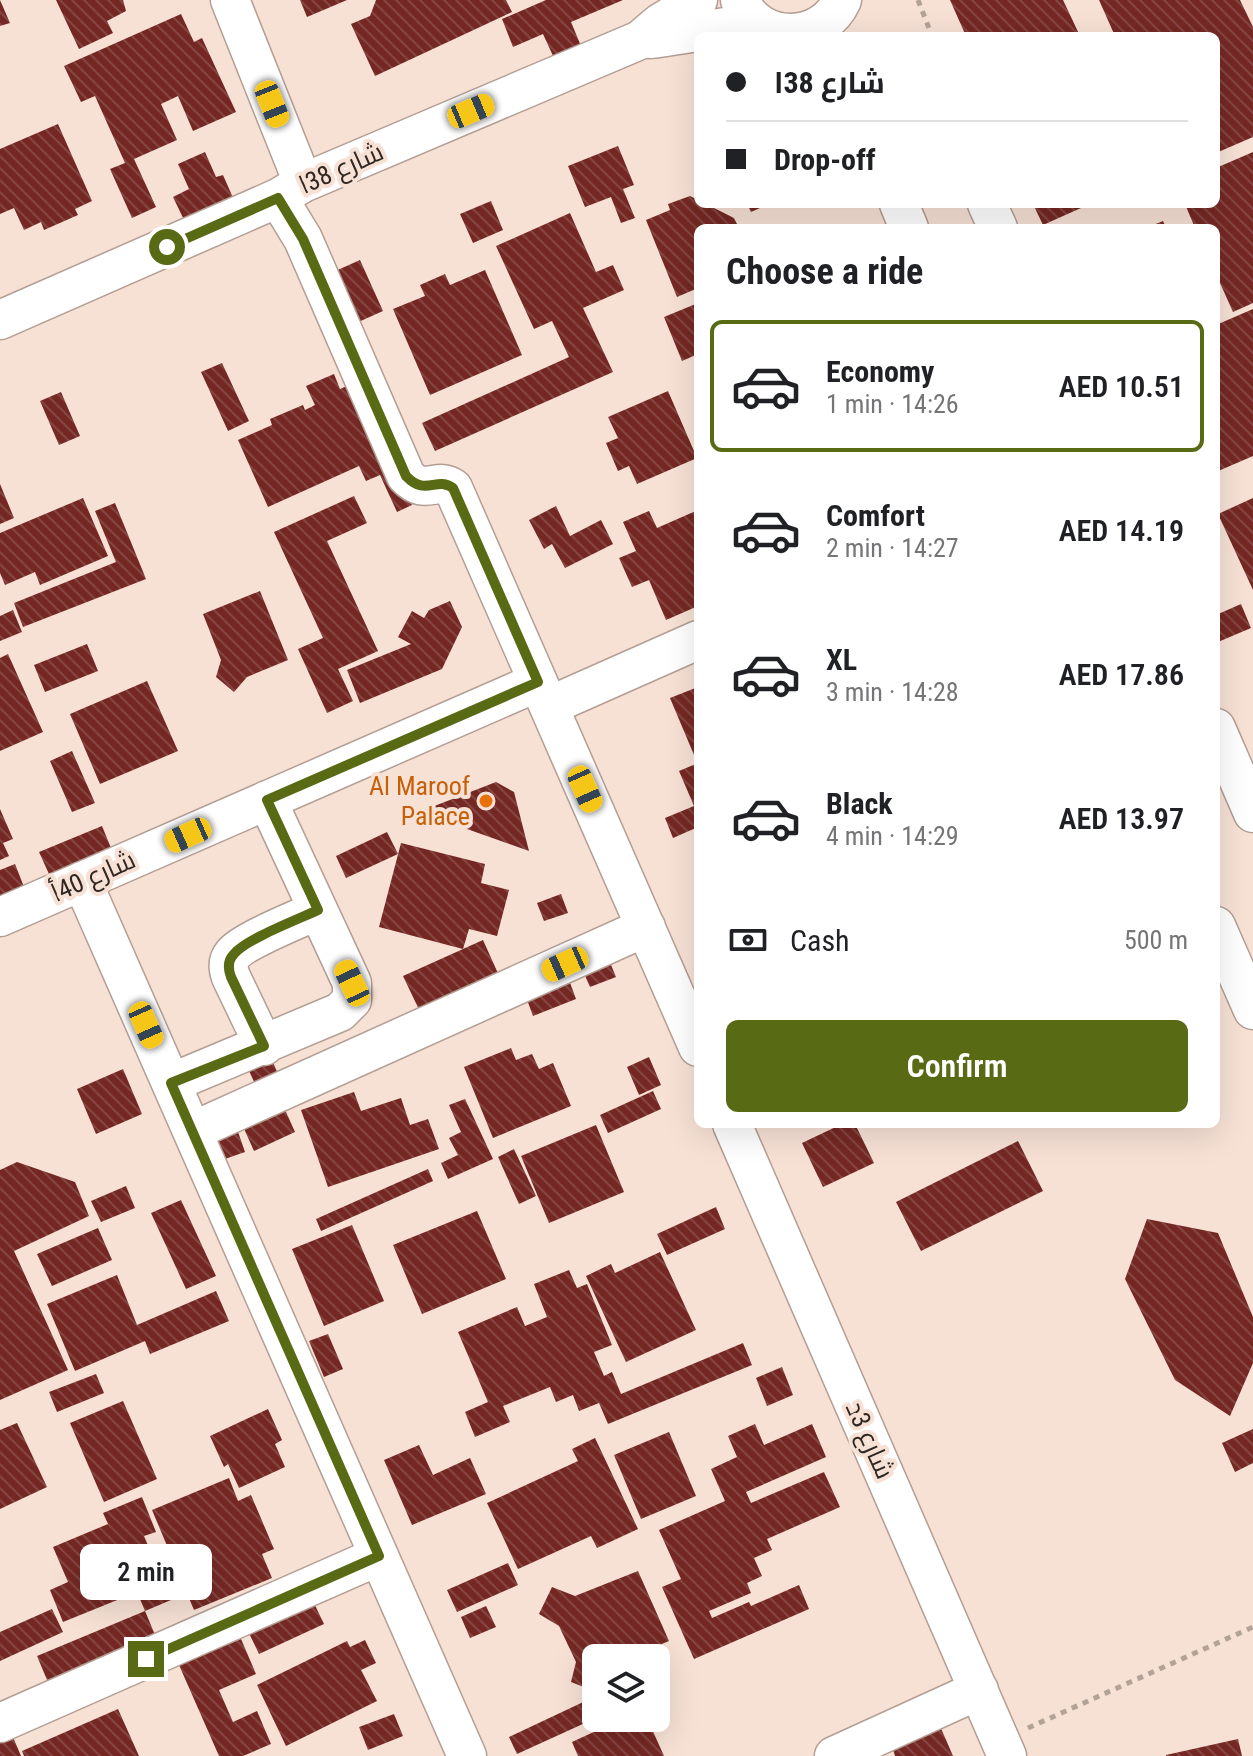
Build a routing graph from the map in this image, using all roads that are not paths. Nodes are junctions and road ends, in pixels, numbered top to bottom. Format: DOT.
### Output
graph roads {
  1 [pos="230,0"];
  2 [pos="698,0"];
  3 [pos="841,15"];
  4 [pos="762,23"];
  5 [pos="694,32"];
  6 [pos="694,32"];
  7 [pos="787,32"];
  8 [pos="802,32"];
  9 [pos="640,40"];
  10 [pos="291,190"];
  11 [pos="0,320"];
  12 [pos="694,641"];
  13 [pos="544,694"];
  14 [pos="1220,737"];
  15 [pos="267,800"];
  16 [pos="1253,813"];
  17 [pos="82,881"];
  18 [pos="318,910"];
  19 [pos="0,917"];
  20 [pos="646,927"];
  21 [pos="1220,935"];
  22 [pos="1253,1010"];
  23 [pos="694,1038"];
  24 [pos="264,1046"];
  25 [pos="171,1083"];
  26 [pos="734,1128"];
  27 [pos="193,1131"];
  28 [pos="379,1556"];
  29 [pos="979,1690"];
  30 [pos="0,1723"];
  31 [pos="1004,1748"];
  32 [pos="467,1756"];
  33 [pos="834,1756"];
  1 -- 10 [label="street"];
  2 -- 9 [label="street, شارع 38ا"];
  3 -- 8 [label="street, شارع 38ا"];
  4 -- 6 [label="street, شارع 38ا"];
  4 -- 7 [label="street, شارع 38ا"];
  5 -- 9 [label="street, شارع 38ا"];
  9 -- 10 [label="street, شارع 38ا"];
  10 -- 11 [label="street, شارع 38ا"];
  10 -- 13 [label="street"];
  12 -- 13 [label="street, شارع 40أ"];
  13 -- 15 [label="street, شارع 40أ"];
  13 -- 20 [label="street"];
  14 -- 16 [label="street"];
  15 -- 17 [label="street, شارع 40أ"];
  15 -- 18 [label="street"];
  17 -- 19 [label="street, شارع 40أ"];
  17 -- 25 [label="street"];
  18 -- 24 [label="street"];
  18 -- 24 [label="street"];
  20 -- 23 [label="street"];
  20 -- 27 [label="street"];
  21 -- 22 [label="street"];
  24 -- 25 [label="street"];
  25 -- 27 [label="street"];
  26 -- 29 [label="street, شارع 3د"];
  27 -- 28 [label="street"];
  28 -- 30 [label="street"];
  28 -- 32 [label="street"];
  29 -- 31 [label="street, شارع 3د"];
  29 -- 33 [label="street"];
}
